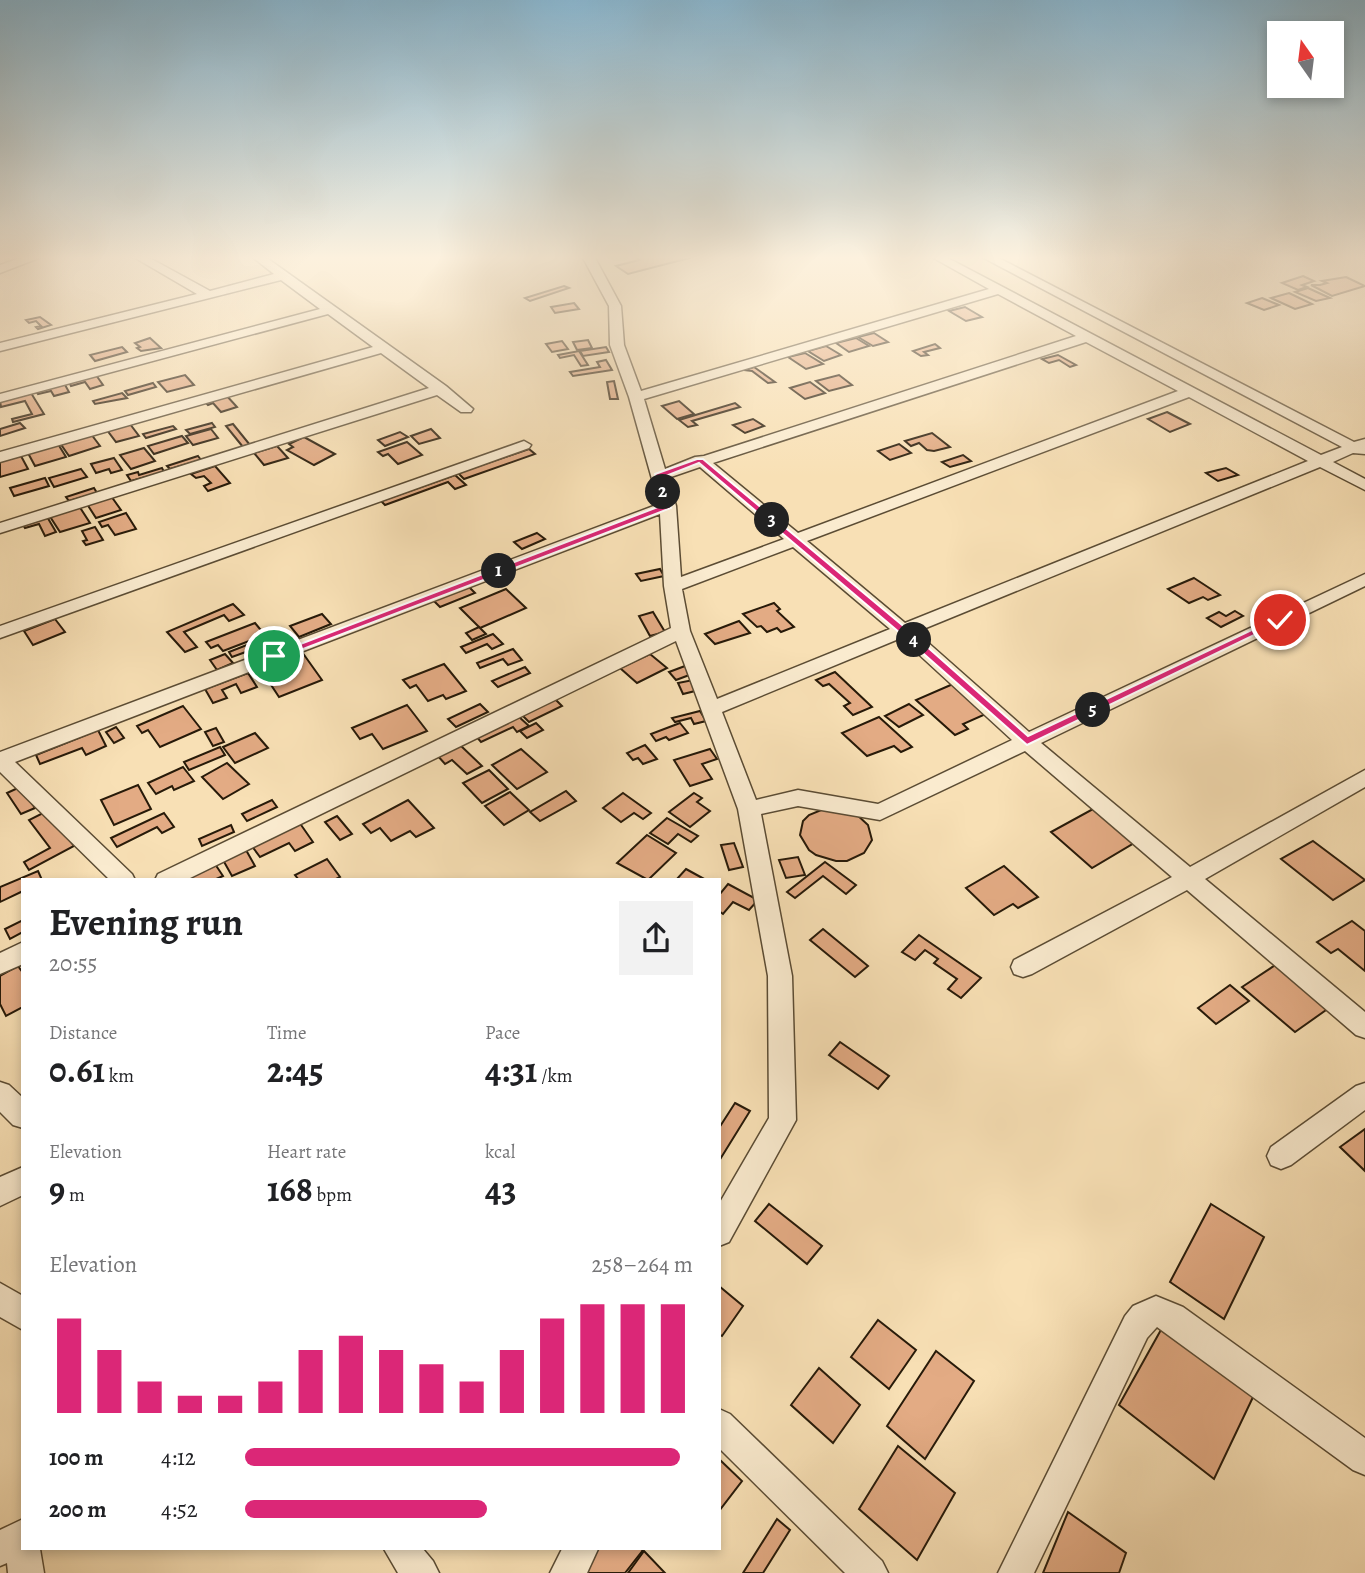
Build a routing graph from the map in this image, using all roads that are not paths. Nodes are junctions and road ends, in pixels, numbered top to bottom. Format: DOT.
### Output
graph roads {
  1 [pos="70,329"];
  2 [pos="257,329"];
  3 [pos="358,329"];
  4 [pos="616,329"];
  5 [pos="866,329"];
  6 [pos="1074,329"];
  7 [pos="1131,329"];
  8 [pos="1088,337"];
  9 [pos="0,347"];
  10 [pos="384,348"];
  11 [pos="441,389"];
  12 [pos="1191,391"];
  13 [pos="636,397"];
  14 [pos="0,398"];
  15 [pos="466,409"];
  16 [pos="524,445"];
  17 [pos="1361,448"];
  18 [pos="0,457"];
  19 [pos="700,460"];
  20 [pos="1322,461"];
  21 [pos="658,475"];
  22 [pos="1365,485"];
  23 [pos="668,506"];
  24 [pos="0,528"];
  25 [pos="797,541"];
  26 [pos="1365,579"];
  27 [pos="673,586"];
  28 [pos="681,631"];
  29 [pos="904,631"];
  30 [pos="0,632"];
  31 [pos="710,709"];
  32 [pos="1027,741"];
  33 [pos="1365,777"];
  34 [pos="749,809"];
  35 [pos="122,878"];
  36 [pos="170,878"];
  37 [pos="1189,878"];
  38 [pos="21,953"];
  39 [pos="0,964"];
  40 [pos="1023,967"];
  41 [pos="1365,1027"];
  42 [pos="0,1094"];
  43 [pos="1365,1095"];
  44 [pos="21,1114"];
  45 [pos="1281,1156"];
  46 [pos="21,1181"];
  47 [pos="0,1192"];
  48 [pos="721,1228"];
  49 [pos="0,1298"];
  50 [pos="21,1314"];
  51 [pos="721,1427"];
  52 [pos="1365,1458"];
  53 [pos="18,1544"];
  54 [pos="402,1550"];
  55 [pos="580,1550"];
  56 [pos="26,1573"];
  57 [pos="421,1573"];
  58 [pos="568,1573"];
  59 [pos="870,1573"];
  60 [pos="1016,1573"];
  1 -- 9 [label="street"];
  2 -- 14 [label="street"];
  3 -- 10 [label="street"];
  4 -- 13 [label="street"];
  5 -- 13 [label="street"];
  6 -- 8 [label="street"];
  7 -- 17 [label="street"];
  8 -- 12 [label="street"];
  8 -- 19 [label="street"];
  10 -- 11 [label="street"];
  10 -- 18 [label="street"];
  11 -- 15 [label="street"];
  11 -- 24 [label="street"];
  12 -- 20 [label="street"];
  12 -- 25 [label="street"];
  13 -- 21 [label="street"];
  16 -- 30 [label="street"];
  17 -- 20 [label="street"];
  19 -- 21 [label="street"];
  19 -- 25 [label="street"];
  20 -- 22 [label="street"];
  20 -- 29 [label="street"];
  21 -- 23 [label="street"];
  23 -- 27 [label="street"];
  23 -- 35 [label="street"];
  25 -- 27 [label="street"];
  25 -- 29 [label="street"];
  26 -- 32 [label="street"];
  27 -- 28 [label="street"];
  28 -- 31 [label="street"];
  28 -- 36 [label="street"];
  29 -- 31 [label="street"];
  29 -- 32 [label="street"];
  31 -- 34 [label="street"];
  32 -- 34 [label="street"];
  32 -- 37 [label="street"];
  33 -- 37 [label="street"];
  34 -- 48 [label="street"];
  37 -- 40 [label="street"];
  37 -- 41 [label="street"];
  38 -- 39 [label="street"];
  42 -- 44 [label="street"];
  43 -- 45 [label="street"];
  46 -- 47 [label="street"];
  49 -- 50 [label="street"];
  51 -- 59 [label="street"];
  52 -- 60 [label="street"];
  53 -- 56 [label="street"];
  54 -- 57 [label="street"];
  55 -- 58 [label="street"];
}
